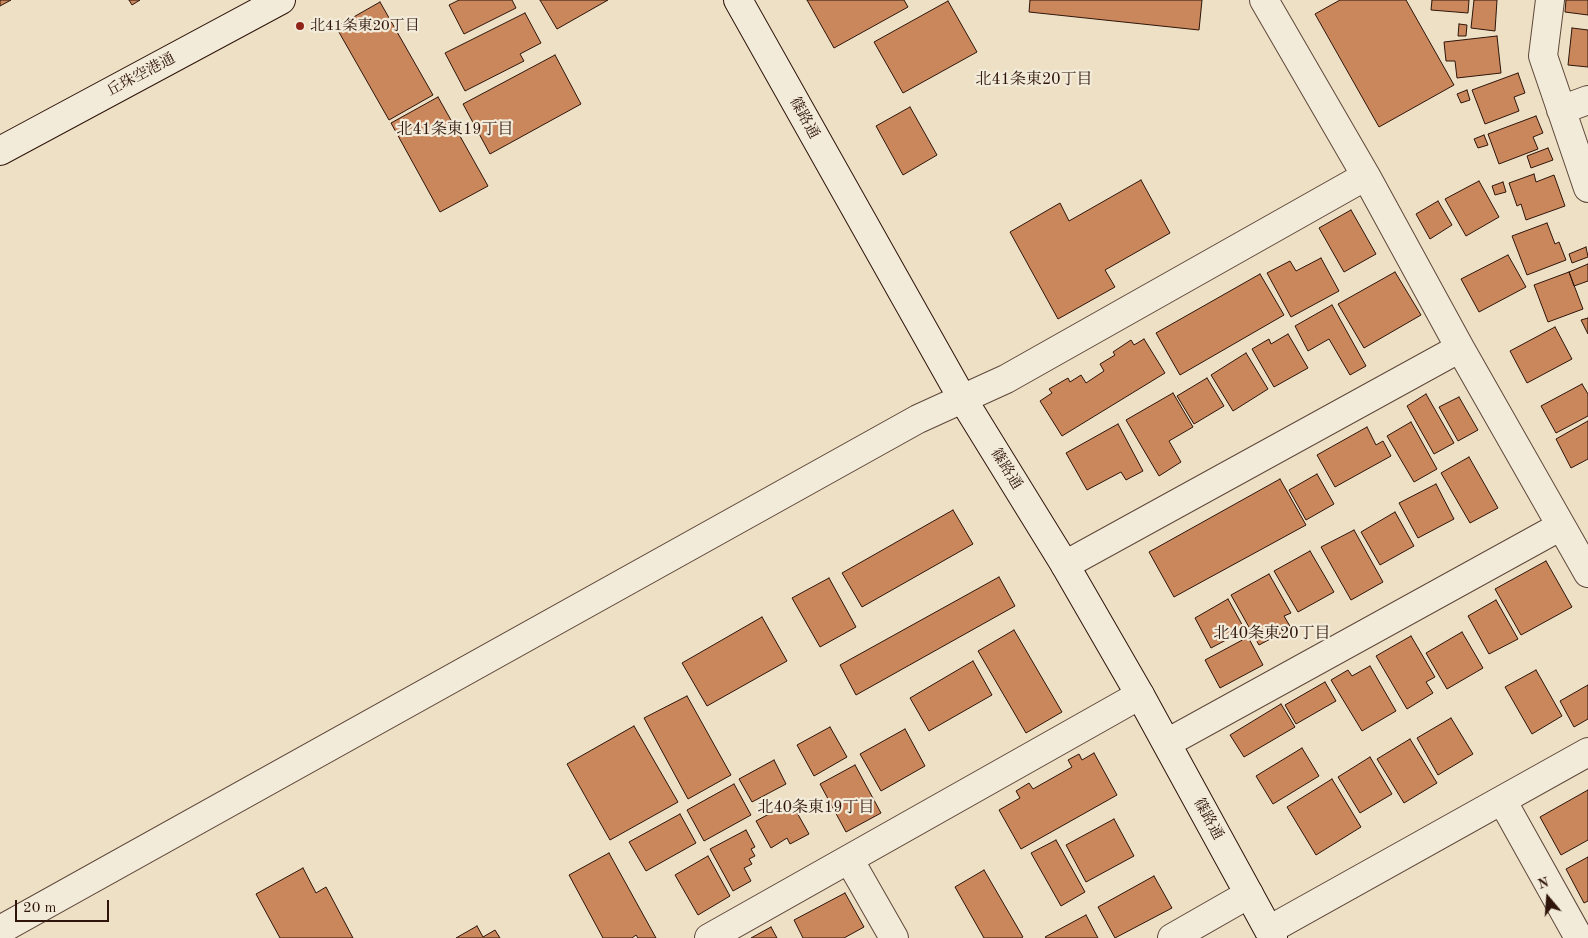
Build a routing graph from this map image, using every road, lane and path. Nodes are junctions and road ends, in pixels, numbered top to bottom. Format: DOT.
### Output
graph roads {
  1 [pos="281,0"];
  2 [pos="738,0"];
  3 [pos="1264,0"];
  4 [pos="1550,0"];
  5 [pos="1588,100"];
  6 [pos="1561,110"];
  7 [pos="0,151"];
  8 [pos="1366,176"];
  9 [pos="1588,188"];
  10 [pos="1460,348"];
  11 [pos="962,398"];
  12 [pos="1561,526"];
  13 [pos="1065,565"];
  14 [pos="1588,573"];
  15 [pos="1140,695"];
  16 [pos="1167,743"];
  17 [pos="1588,752"];
  18 [pos="1502,800"];
  19 [pos="850,860"];
  20 [pos="1249,894"];
  21 [pos="0,930"];
  22 [pos="1271,934"];
  23 [pos="709,938"];
  24 [pos="894,938"];
  25 [pos="1172,938"];
  26 [pos="1579,938"];
  1 -- 7 [label="street, 丘珠空港通"];
  2 -- 11 [label="street, 篠路通"];
  3 -- 8 [label="street"];
  4 -- 6 [label="street"];
  5 -- 6 [label="street"];
  6 -- 9 [label="street"];
  8 -- 10 [label="street"];
  8 -- 11 [label="street"];
  10 -- 12 [label="street"];
  10 -- 13 [label="street"];
  11 -- 13 [label="street, 篠路通"];
  11 -- 21 [label="street"];
  12 -- 14 [label="street"];
  12 -- 16 [label="street"];
  13 -- 15 [label="street, 篠路通"];
  15 -- 16 [label="street, 篠路通"];
  15 -- 19 [label="street"];
  16 -- 20 [label="street, 篠路通"];
  17 -- 18 [label="street"];
  18 -- 22 [label="street"];
  18 -- 26 [label="street"];
  19 -- 23 [label="street"];
  19 -- 24 [label="street"];
  20 -- 22 [label="street, 篠路通"];
  20 -- 25 [label="street"];
}
